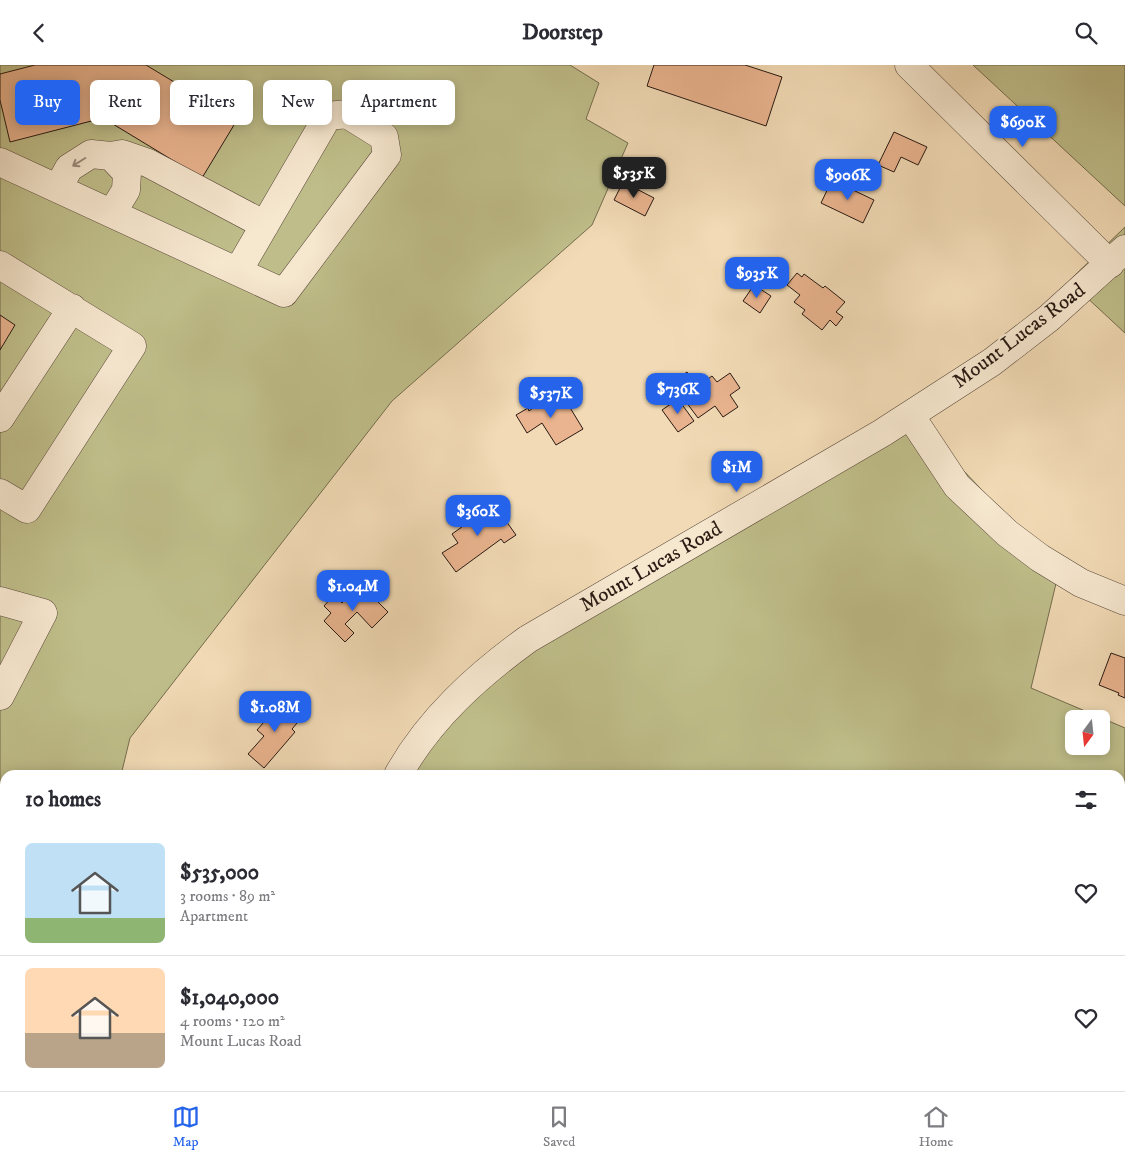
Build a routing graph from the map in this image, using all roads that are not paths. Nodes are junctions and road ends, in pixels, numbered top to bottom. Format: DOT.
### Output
graph roads {
  1 [pos="909,65"];
  2 [pos="110,156"];
  3 [pos="0,162"];
  4 [pos="58,188"];
  5 [pos="112,213"];
  6 [pos="265,225"];
  7 [pos="1118,256"];
  8 [pos="0,265"];
  9 [pos="238,271"];
  10 [pos="72,307"];
  11 [pos="910,415"];
  12 [pos="0,418"];
  13 [pos="0,493"];
  14 [pos="0,601"];
  15 [pos="1125,601"];
  16 [pos="4,681"];
  17 [pos="401,770"];
  1 -- 7 [label="street"];
  2 -- 4 [label="street, one-way"];
  2 -- 5 [label="street"];
  2 -- 6 [label="street"];
  3 -- 4 [label="street"];
  4 -- 5 [label="street"];
  5 -- 9 [label="street"];
  6 -- 9 [label="street"];
  6 -- 9 [label="street"];
  7 -- 11 [label="street, Mount Lucas Road"];
  8 -- 10 [label="street"];
  10 -- 12 [label="street"];
  10 -- 13 [label="street"];
  11 -- 15 [label="street"];
  11 -- 17 [label="street, Mount Lucas Road"];
  14 -- 16 [label="street"];
}
